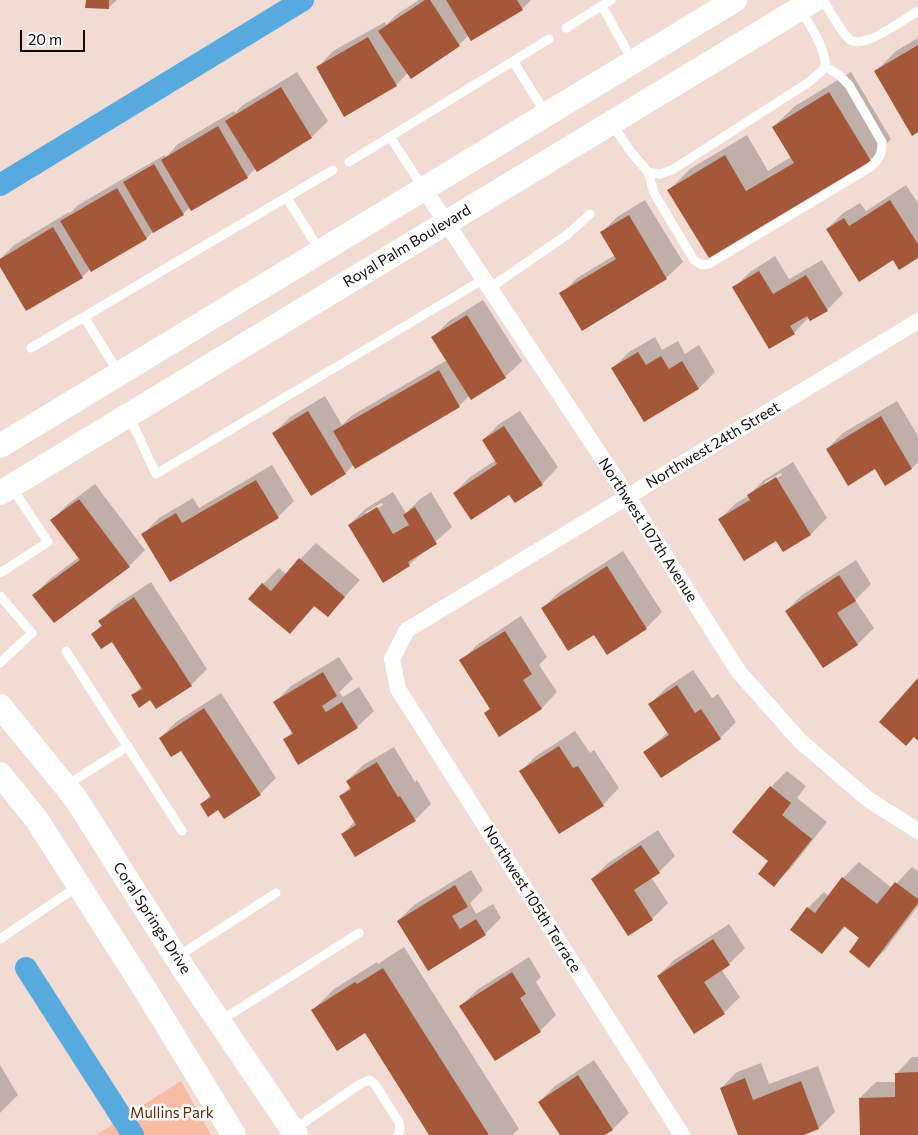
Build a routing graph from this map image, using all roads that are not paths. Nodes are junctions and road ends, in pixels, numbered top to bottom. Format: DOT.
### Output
graph roads {
  1 [pos="611,0"];
  2 [pos="735,0"];
  3 [pos="822,0"];
  4 [pos="807,4"];
  5 [pos="602,6"];
  6 [pos="918,11"];
  7 [pos="566,28"];
  8 [pos="549,39"];
  9 [pos="513,61"];
  10 [pos="633,62"];
  11 [pos="826,67"];
  12 [pos="546,114"];
  13 [pos="611,123"];
  14 [pos="390,137"];
  15 [pos="349,162"];
  16 [pos="333,170"];
  17 [pos="648,172"];
  18 [pos="424,189"];
  19 [pos="287,198"];
  20 [pos="590,214"];
  21 [pos="446,222"];
  22 [pos="320,252"];
  23 [pos="487,284"];
  24 [pos="84,316"];
  25 [pos="918,321"];
  26 [pos="31,348"];
  27 [pos="120,374"];
  28 [pos="129,415"];
  29 [pos="0,446"];
  30 [pos="6,489"];
  31 [pos="628,497"];
  32 [pos="0,573"];
  33 [pos="0,596"];
  34 [pos="66,651"];
  35 [pos="392,659"];
  36 [pos="0,663"];
  37 [pos="0,706"];
  38 [pos="128,746"];
  39 [pos="0,774"];
  40 [pos="65,786"];
  41 [pos="182,831"];
  42 [pos="918,831"];
  43 [pos="79,885"];
  44 [pos="276,893"];
  45 [pos="359,933"];
  46 [pos="0,939"];
  47 [pos="176,957"];
  48 [pos="219,1022"];
  49 [pos="295,1132"];
  50 [pos="234,1135"];
  51 [pos="398,1135"];
  52 [pos="682,1135"];
  1 -- 5 [label="lane"];
  2 -- 10 [label="main road"];
  3 -- 6 [label="lane"];
  4 -- 11 [label="lane"];
  4 -- 13 [label="main road, Royal Palm Boulevard"];
  5 -- 7 [label="lane"];
  5 -- 10 [label="lane"];
  8 -- 9 [label="lane"];
  9 -- 12 [label="lane"];
  9 -- 14 [label="lane"];
  10 -- 12 [label="main road"];
  11 -- 17 [label="lane"];
  11 -- 17 [label="lane"];
  12 -- 18 [label="main road"];
  13 -- 17 [label="lane"];
  13 -- 21 [label="main road, Royal Palm Boulevard"];
  14 -- 15 [label="lane"];
  14 -- 18 [label="lane"];
  16 -- 19 [label="lane"];
  18 -- 21 [label="street, Northwest 107th Avenue"];
  18 -- 22 [label="main road"];
  19 -- 22 [label="lane"];
  19 -- 24 [label="lane"];
  20 -- 23 [label="lane"];
  21 -- 23 [label="street, Northwest 107th Avenue"];
  21 -- 28 [label="main road, Royal Palm Boulevard"];
  22 -- 27 [label="main road"];
  23 -- 28 [label="lane"];
  23 -- 31 [label="street, Northwest 107th Avenue"];
  24 -- 26 [label="lane"];
  24 -- 27 [label="lane"];
  25 -- 31 [label="street, Northwest 24th Street"];
  27 -- 29 [label="main road"];
  28 -- 30 [label="main road, Royal Palm Boulevard"];
  30 -- 32 [label="lane"];
  31 -- 35 [label="street, Northwest 24th Street"];
  31 -- 42 [label="street, Northwest 107th Avenue"];
  33 -- 36 [label="lane"];
  34 -- 38 [label="lane"];
  35 -- 52 [label="street, Northwest 105th Terrace"];
  37 -- 40 [label="main road, Coral Springs Drive"];
  38 -- 40 [label="lane"];
  38 -- 41 [label="lane"];
  39 -- 43 [label="main road"];
  40 -- 47 [label="main road, Coral Springs Drive"];
  43 -- 46 [label="lane"];
  43 -- 50 [label="main road"];
  44 -- 47 [label="lane"];
  45 -- 48 [label="lane"];
  47 -- 48 [label="main road, Coral Springs Drive"];
  48 -- 49 [label="main road, Coral Springs Drive"];
  49 -- 51 [label="lane"];
}
